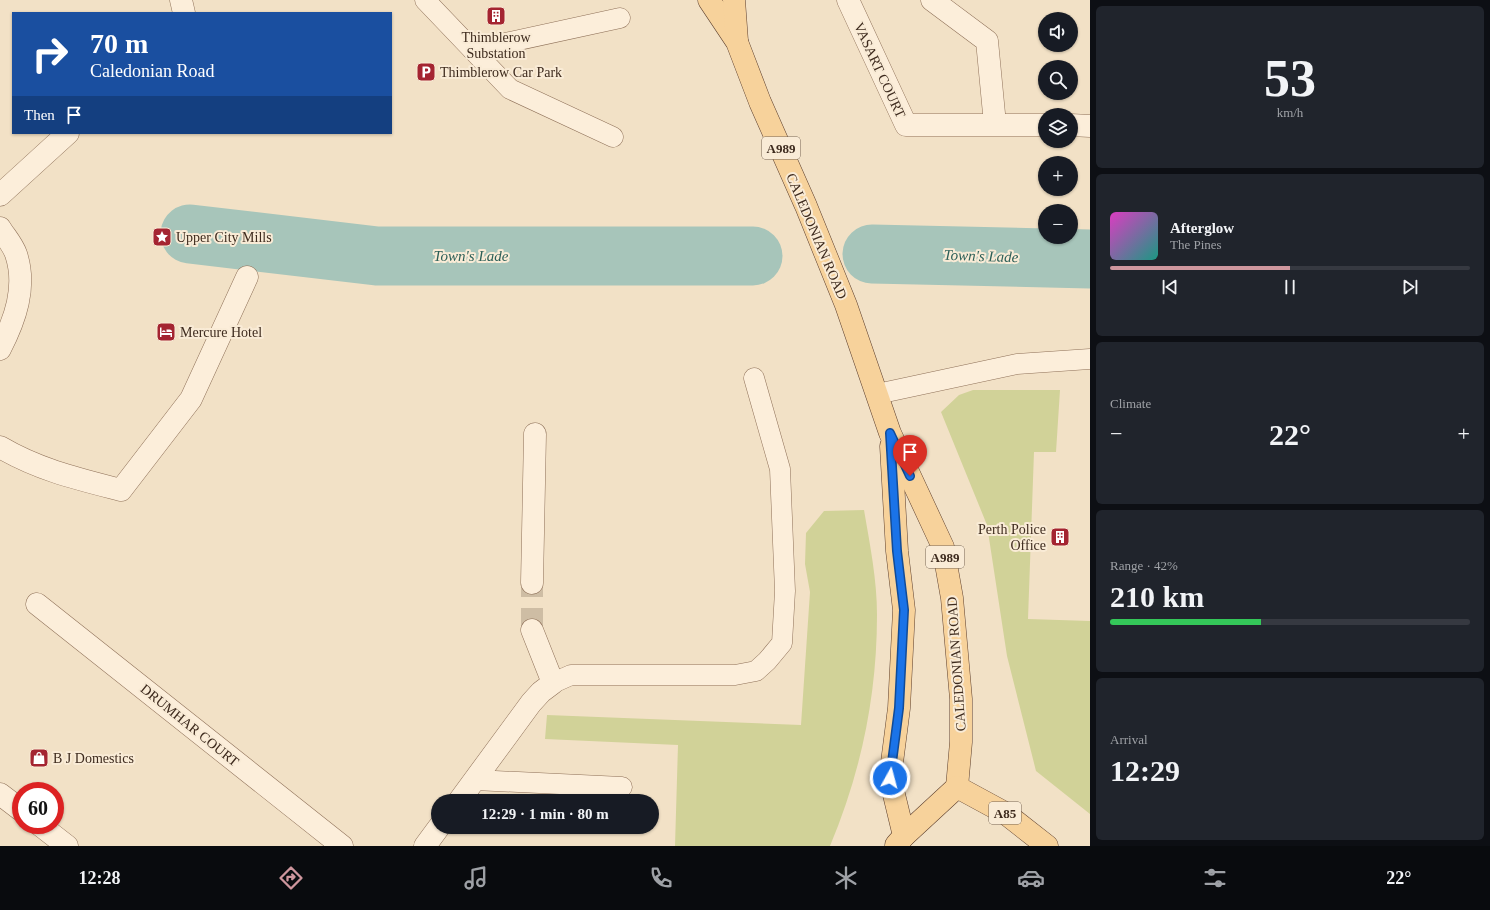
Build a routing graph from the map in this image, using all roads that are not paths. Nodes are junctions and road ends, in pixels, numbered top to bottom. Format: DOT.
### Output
graph roads {
  1 [pos="181,0"];
  2 [pos="425,0"];
  3 [pos="709,0"];
  4 [pos="734,0"];
  5 [pos="848,0"];
  6 [pos="932,0"];
  7 [pos="184,12"];
  8 [pos="620,18"];
  9 [pos="737,42"];
  10 [pos="473,50"];
  11 [pos="995,124"];
  12 [pos="1038,125"];
  13 [pos="1078,125"];
  14 [pos="1090,126"];
  15 [pos="67,134"];
  16 [pos="613,137"];
  17 [pos="0,195"];
  18 [pos="0,228"];
  19 [pos="247,277"];
  20 [pos="0,349"];
  21 [pos="1090,359"];
  22 [pos="754,378"];
  23 [pos="877,394"];
  24 [pos="890,433"];
  25 [pos="535,434"];
  26 [pos="0,447"];
  27 [pos="532,583"];
  28 [pos="37,604"];
  29 [pos="532,630"];
  30 [pos="554,683"];
  31 [pos="475,780"];
  32 [pos="622,787"];
  33 [pos="957,787"];
  34 [pos="0,794"];
  35 [pos="464,794"];
  36 [pos="12,803"];
  37 [pos="52,834"];
  38 [pos="434,834"];
  39 [pos="906,843"];
  40 [pos="67,846"];
  41 [pos="342,846"];
  42 [pos="425,846"];
  43 [pos="1048,846"];
  1 -- 7 [label="street"];
  2 -- 10 [label="lane"];
  3 -- 9 [label="main road, CALEDONIAN ROAD / A989"];
  4 -- 9 [label="main road, CALEDONIAN ROAD / A989"];
  5 -- 11 [label="street, VASART COURT"];
  6 -- 11 [label="street"];
  8 -- 10 [label="lane"];
  9 -- 23 [label="main road, CALEDONIAN ROAD / A989"];
  10 -- 16 [label="lane"];
  11 -- 12 [label="street, VASART COURT"];
  13 -- 14 [label="street"];
  15 -- 17 [label="street"];
  18 -- 20 [label="street"];
  19 -- 26 [label="street"];
  21 -- 23 [label="lane"];
  22 -- 30 [label="lane"];
  23 -- 24 [label="main road, CALEDONIAN ROAD / A989"];
  24 -- 33 [label="main road, CALEDONIAN ROAD / A989"];
  24 -- 39 [label="main road, CALEDONIAN ROAD / A989"];
  25 -- 27 [label="street"];
  28 -- 41 [label="street, DRUMHAR COURT"];
  29 -- 30 [label="street"];
  30 -- 31 [label="street"];
  31 -- 32 [label="lane"];
  31 -- 35 [label="street"];
  33 -- 39 [label="main road, A989"];
  33 -- 43 [label="main road, A85"];
  34 -- 36 [label="street"];
  37 -- 40 [label="street"];
  38 -- 42 [label="street"];
}
